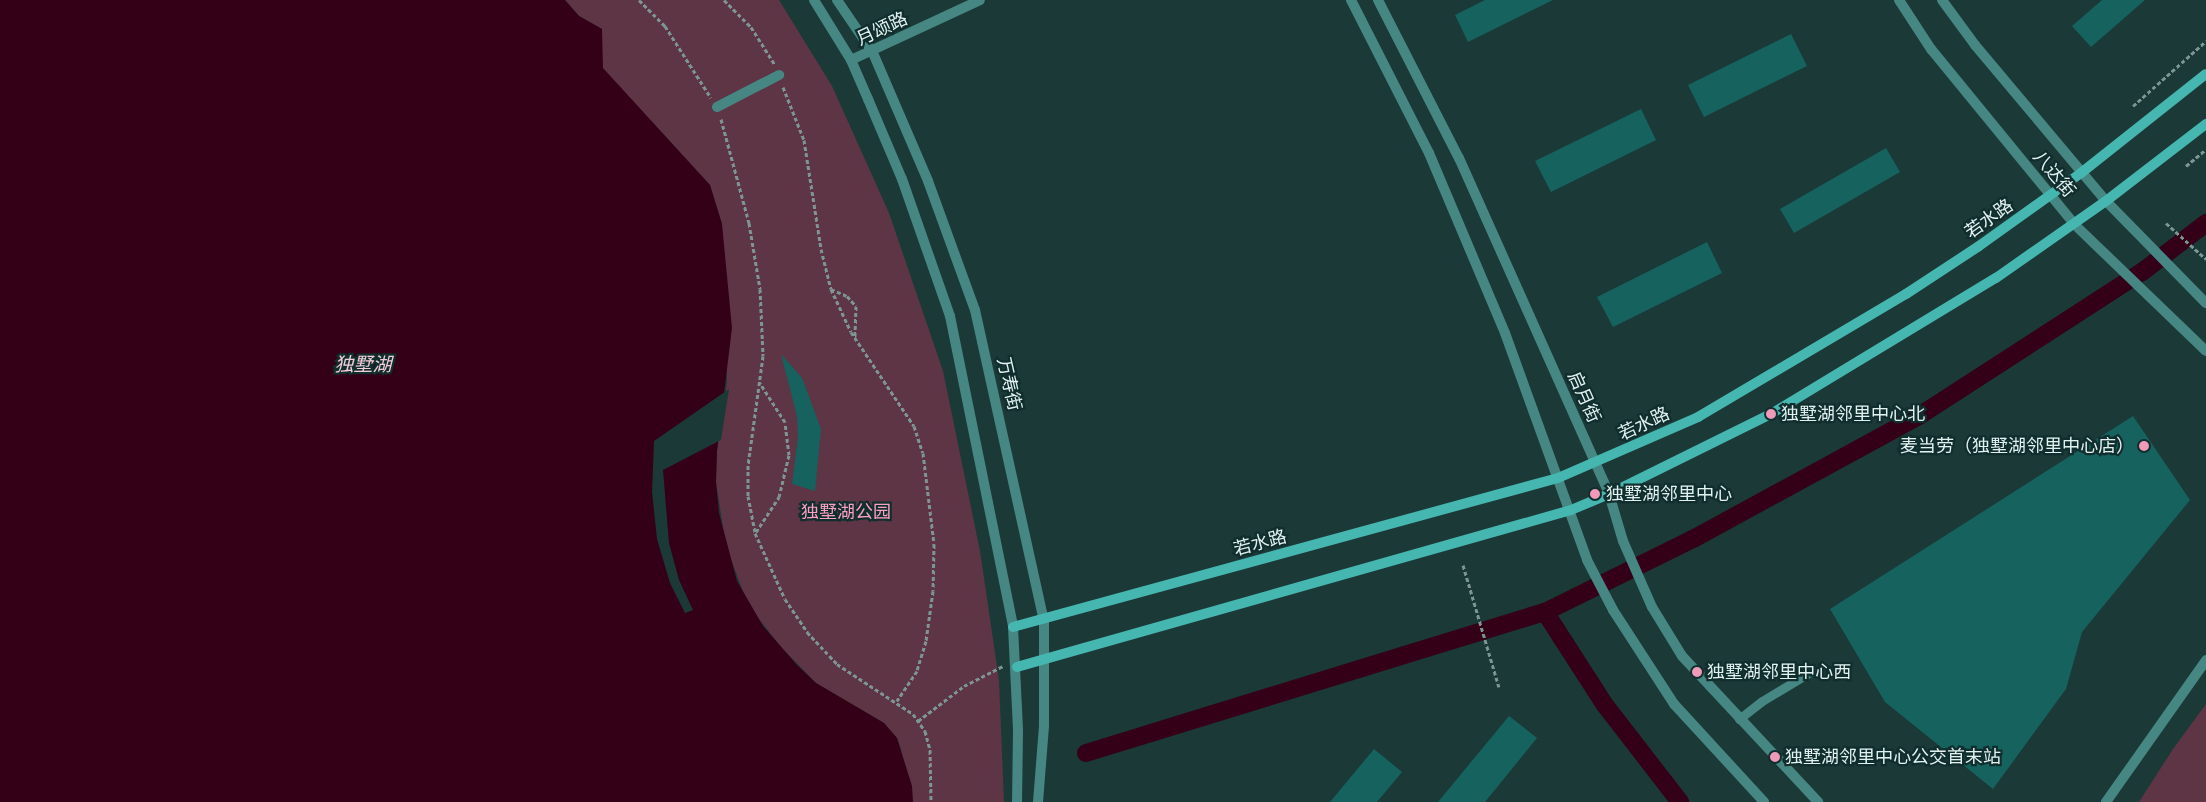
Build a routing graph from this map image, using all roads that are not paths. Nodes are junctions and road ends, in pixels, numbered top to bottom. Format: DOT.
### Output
graph roads {
  1 [pos="814,0"];
  2 [pos="837,0"];
  3 [pos="980,0"];
  4 [pos="1351,0"];
  5 [pos="1378,0"];
  6 [pos="1899,0"];
  7 [pos="1942,0"];
  8 [pos="873,53"];
  9 [pos="851,60"];
  10 [pos="2206,74"];
  11 [pos="779,75"];
  12 [pos="717,107"];
  13 [pos="2206,124"];
  14 [pos="2081,173"];
  15 [pos="2050,195"];
  16 [pos="2106,201"];
  17 [pos="2074,224"];
  18 [pos="2206,303"];
  19 [pos="2206,350"];
  20 [pos="1596,464"];
  21 [pos="1558,478"];
  22 [pos="1609,494"];
  23 [pos="1571,510"];
  24 [pos="1044,620"];
  25 [pos="1013,627"];
  26 [pos="1045,658"];
  27 [pos="2206,660"];
  28 [pos="1016,663"];
  29 [pos="1812,671"];
  30 [pos="1739,719"];
  31 [pos="1038,801"];
  32 [pos="1017,802"];
  33 [pos="1764,802"];
  34 [pos="1818,802"];
  35 [pos="2106,802"];
  1 -- 9 [label="street"];
  2 -- 8 [label="street, 万寿街"];
  3 -- 8 [label="street, 月颂路"];
  4 -- 21 [label="street"];
  5 -- 20 [label="street, 启月街"];
  6 -- 15 [label="street, 八达街"];
  7 -- 14 [label="street, 八达街"];
  8 -- 9 [label="street, 月颂路"];
  8 -- 24 [label="street, 万寿街"];
  9 -- 25 [label="street"];
  10 -- 14 [label="main road, 若水路"];
  11 -- 12 [label="street"];
  13 -- 16 [label="main road"];
  14 -- 15 [label="main road, 若水路"];
  14 -- 16 [label="street, 八达街"];
  15 -- 17 [label="street, 八达街"];
  15 -- 20 [label="main road, 若水路"];
  16 -- 17 [label="main road"];
  16 -- 18 [label="street, 八达街"];
  17 -- 19 [label="street, 八达街"];
  17 -- 22 [label="main road"];
  20 -- 21 [label="main road, 若水路"];
  20 -- 22 [label="street, 启月街"];
  21 -- 23 [label="street"];
  21 -- 24 [label="main road, 若水路"];
  22 -- 23 [label="main road"];
  22 -- 30 [label="street, 启月街"];
  23 -- 26 [label="main road"];
  23 -- 33 [label="street"];
  24 -- 25 [label="main road, 若水路"];
  24 -- 26 [label="street, 万寿街"];
  25 -- 28 [label="street"];
  26 -- 28 [label="main road"];
  26 -- 31 [label="street, 万寿街"];
  27 -- 35 [label="street"];
  28 -- 32 [label="street"];
  29 -- 30 [label="lane"];
  30 -- 34 [label="street, 启月街"];
}
